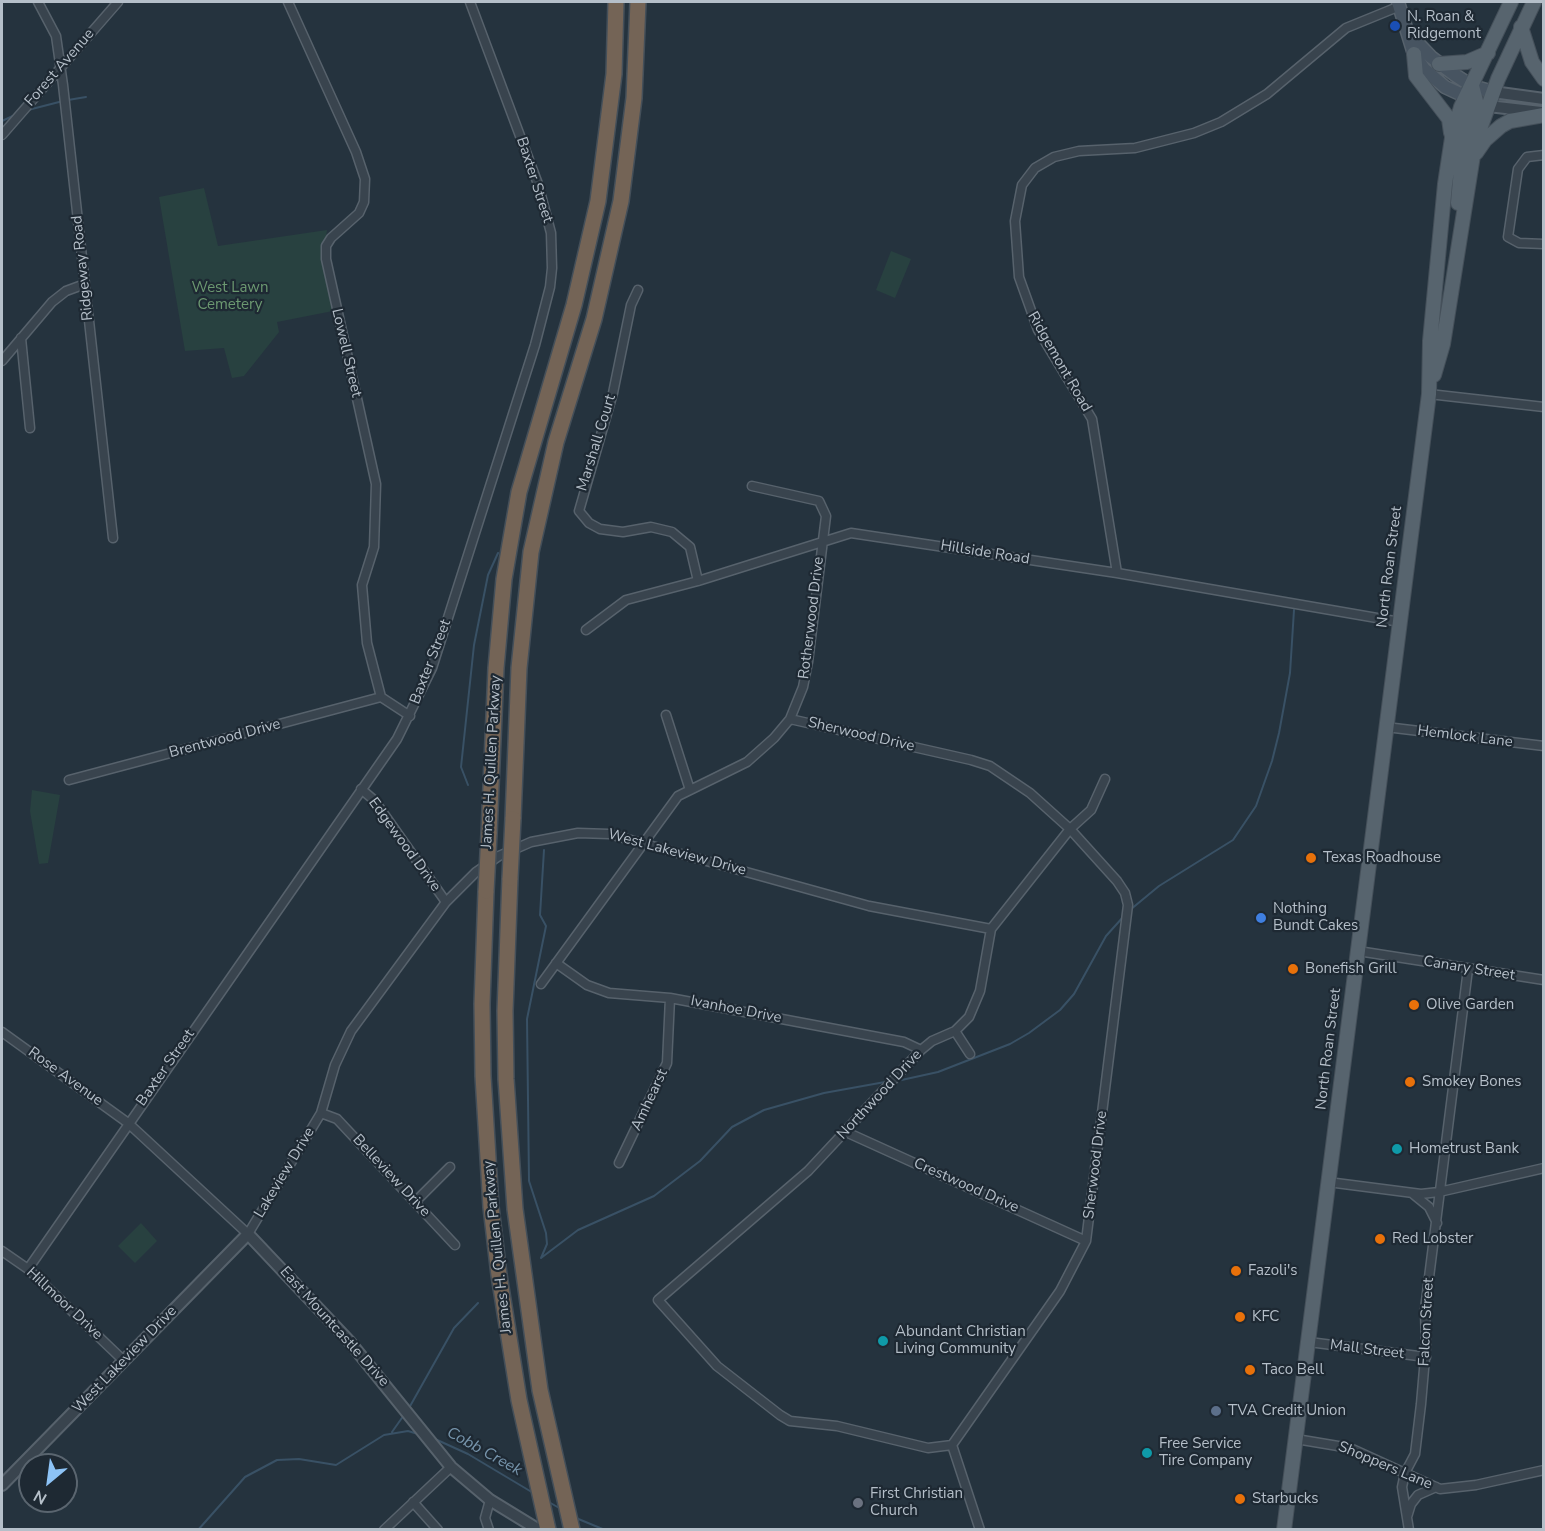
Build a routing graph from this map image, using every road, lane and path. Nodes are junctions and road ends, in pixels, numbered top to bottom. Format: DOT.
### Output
graph roads {
  1 [pos="38,2"];
  2 [pos="118,2"];
  3 [pos="288,2"];
  4 [pos="470,2"];
  5 [pos="615,2"];
  6 [pos="638,2"];
  7 [pos="1511,2"];
  8 [pos="1534,2"];
  9 [pos="1399,4"];
  10 [pos="1521,27"];
  11 [pos="1410,35"];
  12 [pos="1488,53"];
  13 [pos="1414,54"];
  14 [pos="1439,64"];
  15 [pos="60,68"];
  16 [pos="1544,79"];
  17 [pos="1493,92"];
  18 [pos="1476,98"];
  19 [pos="1544,99"];
  20 [pos="1544,114"];
  21 [pos="2,135"];
  22 [pos="1452,138"];
  23 [pos="1544,155"];
  24 [pos="1474,157"];
  25 [pos="1461,229"];
  26 [pos="1544,244"];
  27 [pos="85,284"];
  28 [pos="638,290"];
  29 [pos="21,339"];
  30 [pos="2,361"];
  31 [pos="1429,394"];
  32 [pos="1544,407"];
  33 [pos="30,428"];
  34 [pos="752,486"];
  35 [pos="113,538"];
  36 [pos="821,543"];
  37 [pos="1117,573"];
  38 [pos="698,581"];
  39 [pos="1400,622"];
  40 [pos="586,630"];
  41 [pos="381,697"];
  42 [pos="666,715"];
  43 [pos="410,716"];
  44 [pos="790,719"];
  45 [pos="1386,727"];
  46 [pos="1544,746"];
  47 [pos="1105,779"];
  48 [pos="69,780"];
  49 [pos="361,789"];
  50 [pos="690,790"];
  51 [pos="1070,829"];
  52 [pos="645,843"];
  53 [pos="446,902"];
  54 [pos="991,929"];
  55 [pos="1358,951"];
  56 [pos="556,963"];
  57 [pos="1468,969"];
  58 [pos="1544,980"];
  59 [pos="541,984"];
  60 [pos="670,998"];
  61 [pos="955,1031"];
  62 [pos="2,1032"];
  63 [pos="921,1050"];
  64 [pos="970,1054"];
  65 [pos="321,1113"];
  66 [pos="128,1123"];
  67 [pos="846,1132"];
  68 [pos="619,1163"];
  69 [pos="450,1167"];
  70 [pos="1544,1168"];
  71 [pos="1328,1182"];
  72 [pos="1439,1192"];
  73 [pos="1410,1193"];
  74 [pos="416,1201"];
  75 [pos="1437,1224"];
  76 [pos="248,1234"];
  77 [pos="1086,1241"];
  78 [pos="455,1245"];
  79 [pos="2,1251"];
  80 [pos="28,1269"];
  81 [pos="1309,1342"];
  82 [pos="1426,1358"];
  83 [pos="124,1361"];
  84 [pos="1296,1439"];
  85 [pos="952,1445"];
  86 [pos="451,1467"];
  87 [pos="1544,1470"];
  88 [pos="1405,1473"];
  89 [pos="2,1485"];
  90 [pos="1436,1487"];
  91 [pos="490,1500"];
  92 [pos="413,1502"];
  93 [pos="1407,1520"];
  94 [pos="570,1522"];
  95 [pos="384,1530"];
  96 [pos="438,1530"];
  97 [pos="489,1530"];
  98 [pos="539,1530"];
  99 [pos="548,1530"];
  100 [pos="980,1530"];
  101 [pos="1284,1530"];
  102 [pos="1409,1530"];
  1 -- 15 [label="street, Ridgeway Road"];
  2 -- 15 [label="street, Forest Avenue"];
  3 -- 41 [label="street, Lowell Street"];
  4 -- 43 [label="street, Baxter Street"];
  5 -- 99 [label="highway, James H. Quillen Parkway, bridge"];
  6 -- 94 [label="highway, James H. Quillen Parkway, bridge"];
  7 -- 12 [label="main road"];
  8 -- 10 [label="main road"];
  9 -- 11 [label="main road"];
  9 -- 37 [label="street, Ridgemont Road"];
  10 -- 16 [label="main road"];
  10 -- 17 [label="main road"];
  11 -- 13 [label="main road"];
  11 -- 14 [label="main road"];
  12 -- 14 [label="main road"];
  12 -- 18 [label="main road"];
  13 -- 18 [label="main road"];
  13 -- 22 [label="main road"];
  14 -- 18 [label="main road"];
  15 -- 21 [label="street, Forest Avenue"];
  15 -- 27 [label="street, Ridgeway Road"];
  17 -- 18 [label="main road"];
  17 -- 18 [label="main road"];
  17 -- 19 [label="street"];
  18 -- 20 [label="street"];
  18 -- 22 [label="main road, North Roan Street"];
  18 -- 24 [label="main road, North Roan Street"];
  18 -- 25 [label="main road"];
  20 -- 24 [label="main road"];
  22 -- 31 [label="main road, North Roan Street"];
  23 -- 26 [label="street"];
  24 -- 25 [label="main road, North Roan Street"];
  25 -- 31 [label="main road, North Roan Street"];
  27 -- 29 [label="street"];
  27 -- 35 [label="street, Ridgeway Road"];
  28 -- 38 [label="street, Marshall Court"];
  29 -- 30 [label="street"];
  29 -- 33 [label="street"];
  31 -- 32 [label="street"];
  31 -- 39 [label="main road, North Roan Street"];
  34 -- 36 [label="street, Rotherwood Drive"];
  36 -- 37 [label="street, Hillside Road"];
  36 -- 38 [label="street, Hillside Road"];
  36 -- 44 [label="street, Rotherwood Drive"];
  37 -- 39 [label="street, Hillside Road"];
  38 -- 40 [label="street, Hillside Road"];
  39 -- 45 [label="main road, North Roan Street"];
  41 -- 43 [label="street"];
  41 -- 48 [label="street, Brentwood Drive"];
  42 -- 50 [label="street"];
  43 -- 49 [label="street, Baxter Street"];
  44 -- 50 [label="street, Rotherwood Drive"];
  44 -- 51 [label="street, Sherwood Drive"];
  45 -- 46 [label="street, Hemlock Lane"];
  45 -- 55 [label="main road, North Roan Street"];
  47 -- 51 [label="street"];
  49 -- 53 [label="street, Edgewood Drive"];
  49 -- 66 [label="street, Baxter Street"];
  50 -- 52 [label="street, Rotherwood Drive"];
  51 -- 54 [label="street"];
  51 -- 77 [label="street, Sherwood Drive"];
  52 -- 53 [label="street, West Lakeview Drive"];
  52 -- 54 [label="street, West Lakeview Drive"];
  52 -- 56 [label="street, Rotherwood Drive"];
  53 -- 65 [label="street, West Lakeview Drive"];
  54 -- 61 [label="street, Northwood Drive"];
  55 -- 57 [label="street, Canary Street"];
  55 -- 71 [label="main road, North Roan Street"];
  56 -- 59 [label="street, Rotherwood Drive"];
  56 -- 60 [label="street, Ivanhoe Drive"];
  57 -- 58 [label="street, Canary Street"];
  57 -- 72 [label="street, Falcon Street"];
  60 -- 63 [label="street, Ivanhoe Drive"];
  60 -- 68 [label="street, Amhearst"];
  61 -- 63 [label="street, Northwood Drive"];
  61 -- 64 [label="street"];
  62 -- 66 [label="street, Rose Avenue"];
  63 -- 67 [label="street, Northwood Drive"];
  65 -- 74 [label="street, Belleview Drive"];
  65 -- 76 [label="street, Lakeview Drive"];
  66 -- 76 [label="street, East Mountcastle Drive"];
  66 -- 80 [label="street, Baxter Street"];
  67 -- 77 [label="street, Crestwood Drive"];
  67 -- 85 [label="street, Northwood Drive"];
  69 -- 74 [label="street"];
  70 -- 72 [label="street"];
  71 -- 73 [label="street"];
  71 -- 81 [label="main road, North Roan Street"];
  72 -- 73 [label="street"];
  72 -- 75 [label="street, Falcon Street"];
  73 -- 75 [label="street"];
  74 -- 78 [label="street, Belleview Drive"];
  75 -- 82 [label="street, Falcon Street"];
  76 -- 83 [label="street, West Lakeview Drive"];
  76 -- 86 [label="street, East Mountcastle Drive"];
  77 -- 85 [label="street, Sherwood Drive"];
  79 -- 80 [label="street, Hillmoor Drive"];
  80 -- 83 [label="street, Hillmoor Drive"];
  81 -- 82 [label="street, Mall Street"];
  81 -- 84 [label="main road, North Roan Street"];
  82 -- 88 [label="street, Falcon Street"];
  83 -- 89 [label="street, West Lakeview Drive"];
  84 -- 88 [label="street, Shoppers Lane"];
  84 -- 101 [label="main road, North Roan Street"];
  85 -- 100 [label="street"];
  86 -- 91 [label="street, East Mountcastle Drive"];
  86 -- 92 [label="street"];
  87 -- 90 [label="street, Shoppers Lane"];
  88 -- 90 [label="street, Shoppers Lane"];
  88 -- 93 [label="street, Falcon Street"];
  90 -- 93 [label="street"];
  91 -- 97 [label="street"];
  91 -- 98 [label="street, East Mountcastle Drive"];
  92 -- 95 [label="street"];
  92 -- 96 [label="street"];
  93 -- 102 [label="street, Falcon Street"];
}
